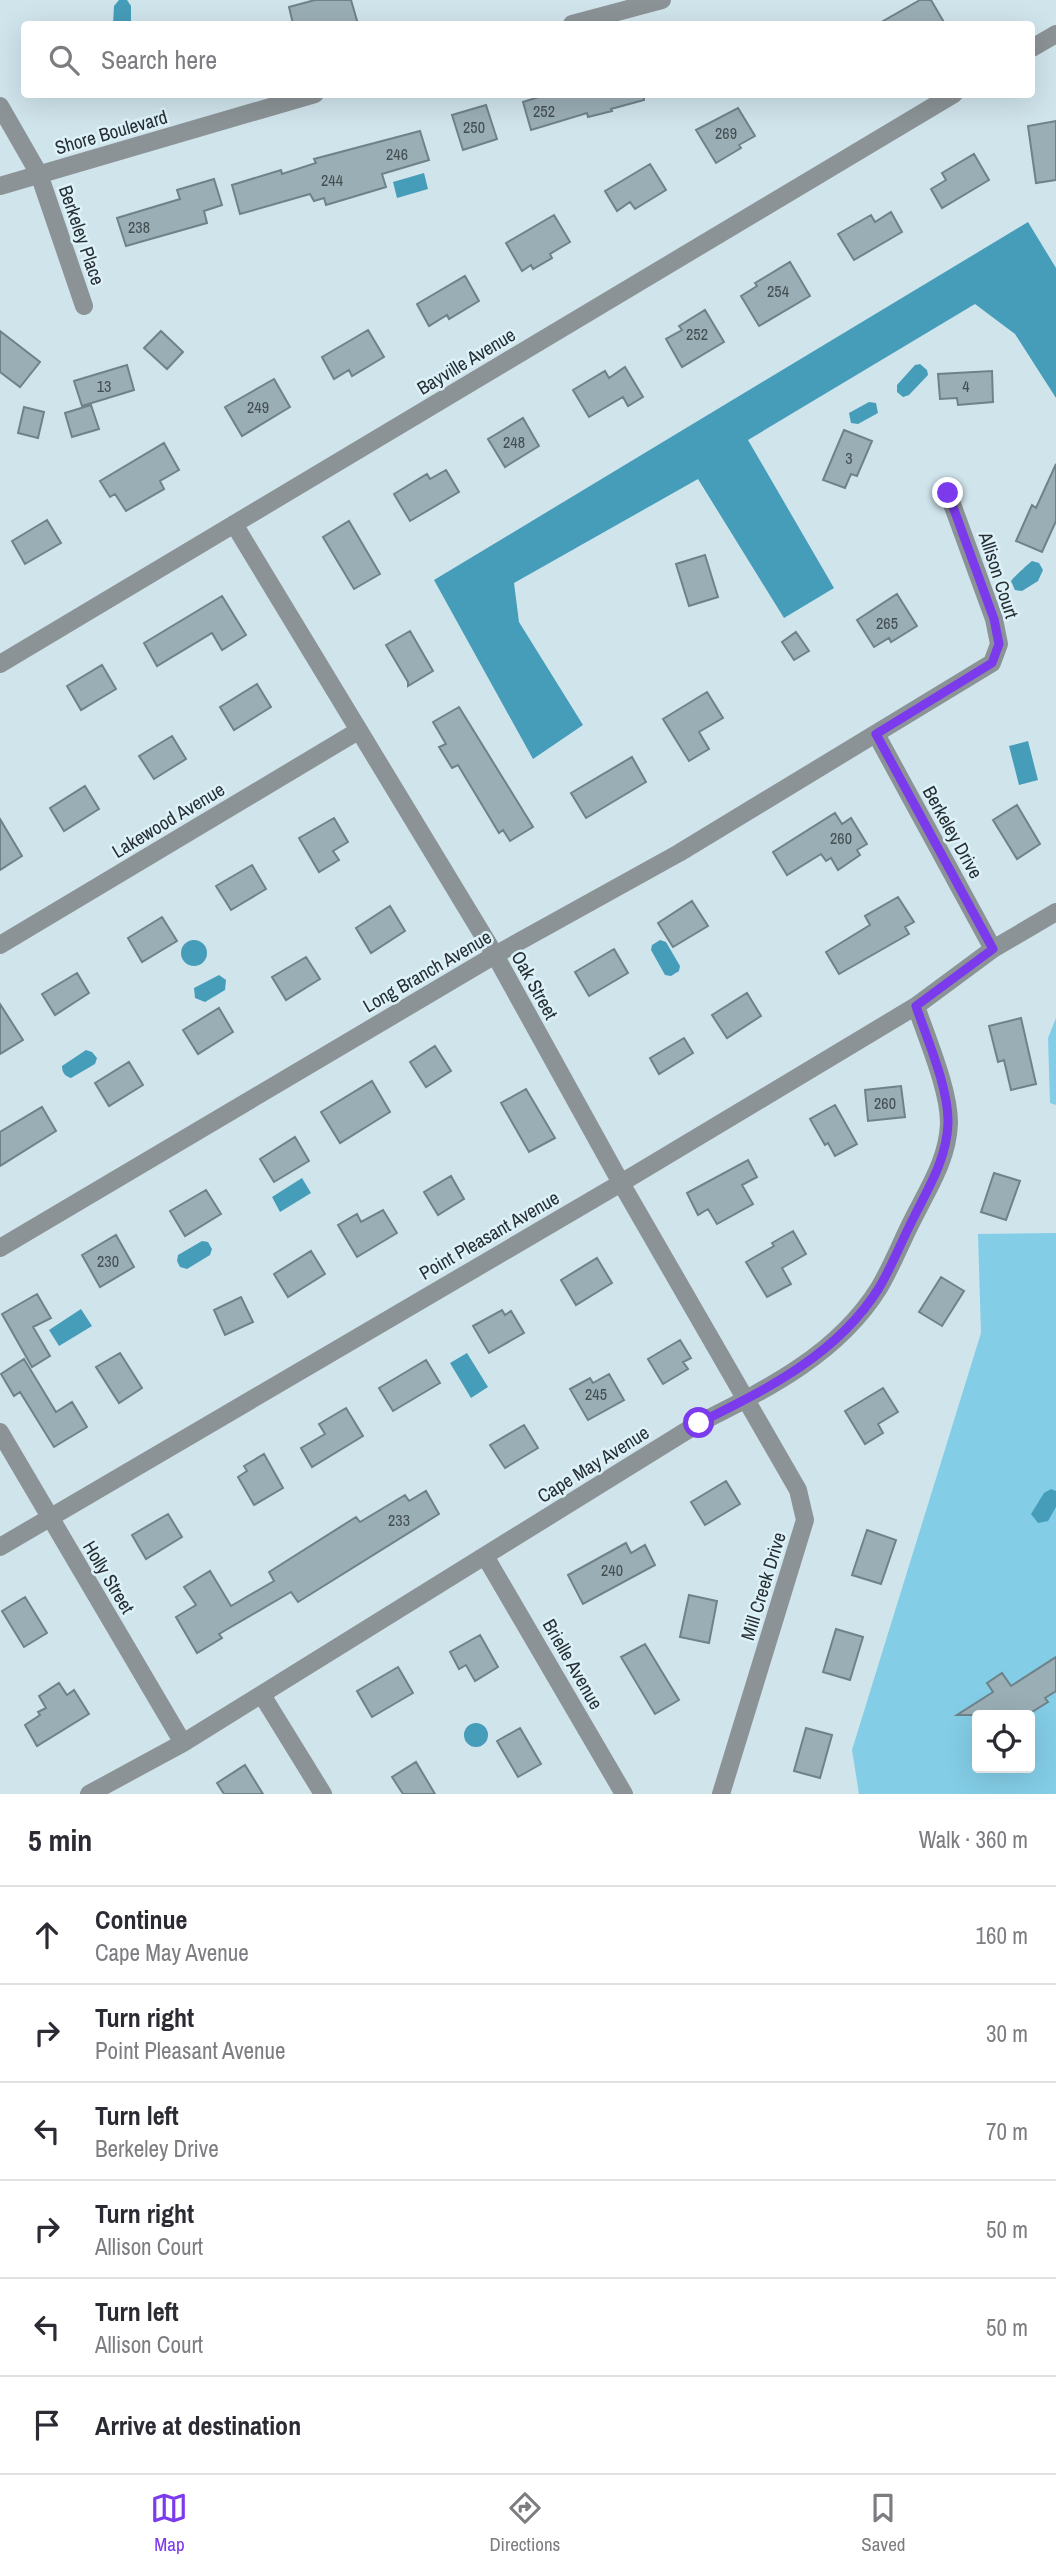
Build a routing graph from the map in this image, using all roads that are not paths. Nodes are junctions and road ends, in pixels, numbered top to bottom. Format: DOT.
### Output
graph roads {
  1 [pos="662,0"];
  2 [pos="583,21"];
  3 [pos="1056,34"];
  4 [pos="1035,46"];
  5 [pos="301,98"];
  6 [pos="947,98"];
  7 [pos="0,106"];
  8 [pos="39,174"];
  9 [pos="0,186"];
  10 [pos="84,306"];
  11 [pos="948,493"];
  12 [pos="233,524"];
  13 [pos="0,664"];
  14 [pos="358,731"];
  15 [pos="876,734"];
  16 [pos="1056,912"];
  17 [pos="0,945"];
  18 [pos="993,949"];
  19 [pos="495,955"];
  20 [pos="916,1006"];
  21 [pos="621,1183"];
  22 [pos="0,1248"];
  23 [pos="747,1399"];
  24 [pos="0,1432"];
  25 [pos="49,1517"];
  26 [pos="0,1547"];
  27 [pos="485,1556"];
  28 [pos="262,1695"];
  29 [pos="183,1743"];
  30 [pos="89,1794"];
  31 [pos="323,1794"];
  32 [pos="624,1794"];
  33 [pos="721,1794"];
  1 -- 2 [label="street"];
  3 -- 4 [label="street"];
  5 -- 8 [label="street, Shore Boulevard"];
  6 -- 12 [label="street, Bayville Avenue"];
  7 -- 8 [label="street, Berkeley Place"];
  8 -- 9 [label="street, Shore Boulevard"];
  8 -- 10 [label="street, Berkeley Place"];
  11 -- 15 [label="street, Allison Court"];
  12 -- 13 [label="street, Bayville Avenue"];
  12 -- 14 [label="street, Oak Street"];
  14 -- 17 [label="street, Lakewood Avenue"];
  14 -- 19 [label="street, Oak Street"];
  15 -- 18 [label="street, Berkeley Drive"];
  15 -- 19 [label="street, Long Branch Avenue"];
  16 -- 18 [label="street, Point Pleasant Avenue"];
  18 -- 20 [label="street, Point Pleasant Avenue"];
  19 -- 21 [label="street, Oak Street"];
  19 -- 22 [label="street, Long Branch Avenue"];
  20 -- 21 [label="street, Point Pleasant Avenue"];
  20 -- 23 [label="street, Cape May Avenue"];
  21 -- 23 [label="street, Oak Street"];
  21 -- 25 [label="street, Point Pleasant Avenue"];
  23 -- 27 [label="street, Cape May Avenue"];
  23 -- 33 [label="street, Mill Creek Drive"];
  24 -- 25 [label="street, Holly Street"];
  25 -- 26 [label="street, Point Pleasant Avenue"];
  25 -- 29 [label="street, Holly Street"];
  27 -- 28 [label="street, Cape May Avenue"];
  27 -- 32 [label="street, Brielle Avenue"];
  28 -- 29 [label="street, Cape May Avenue"];
  28 -- 31 [label="street"];
  29 -- 30 [label="street, Cape May Avenue"];
}
